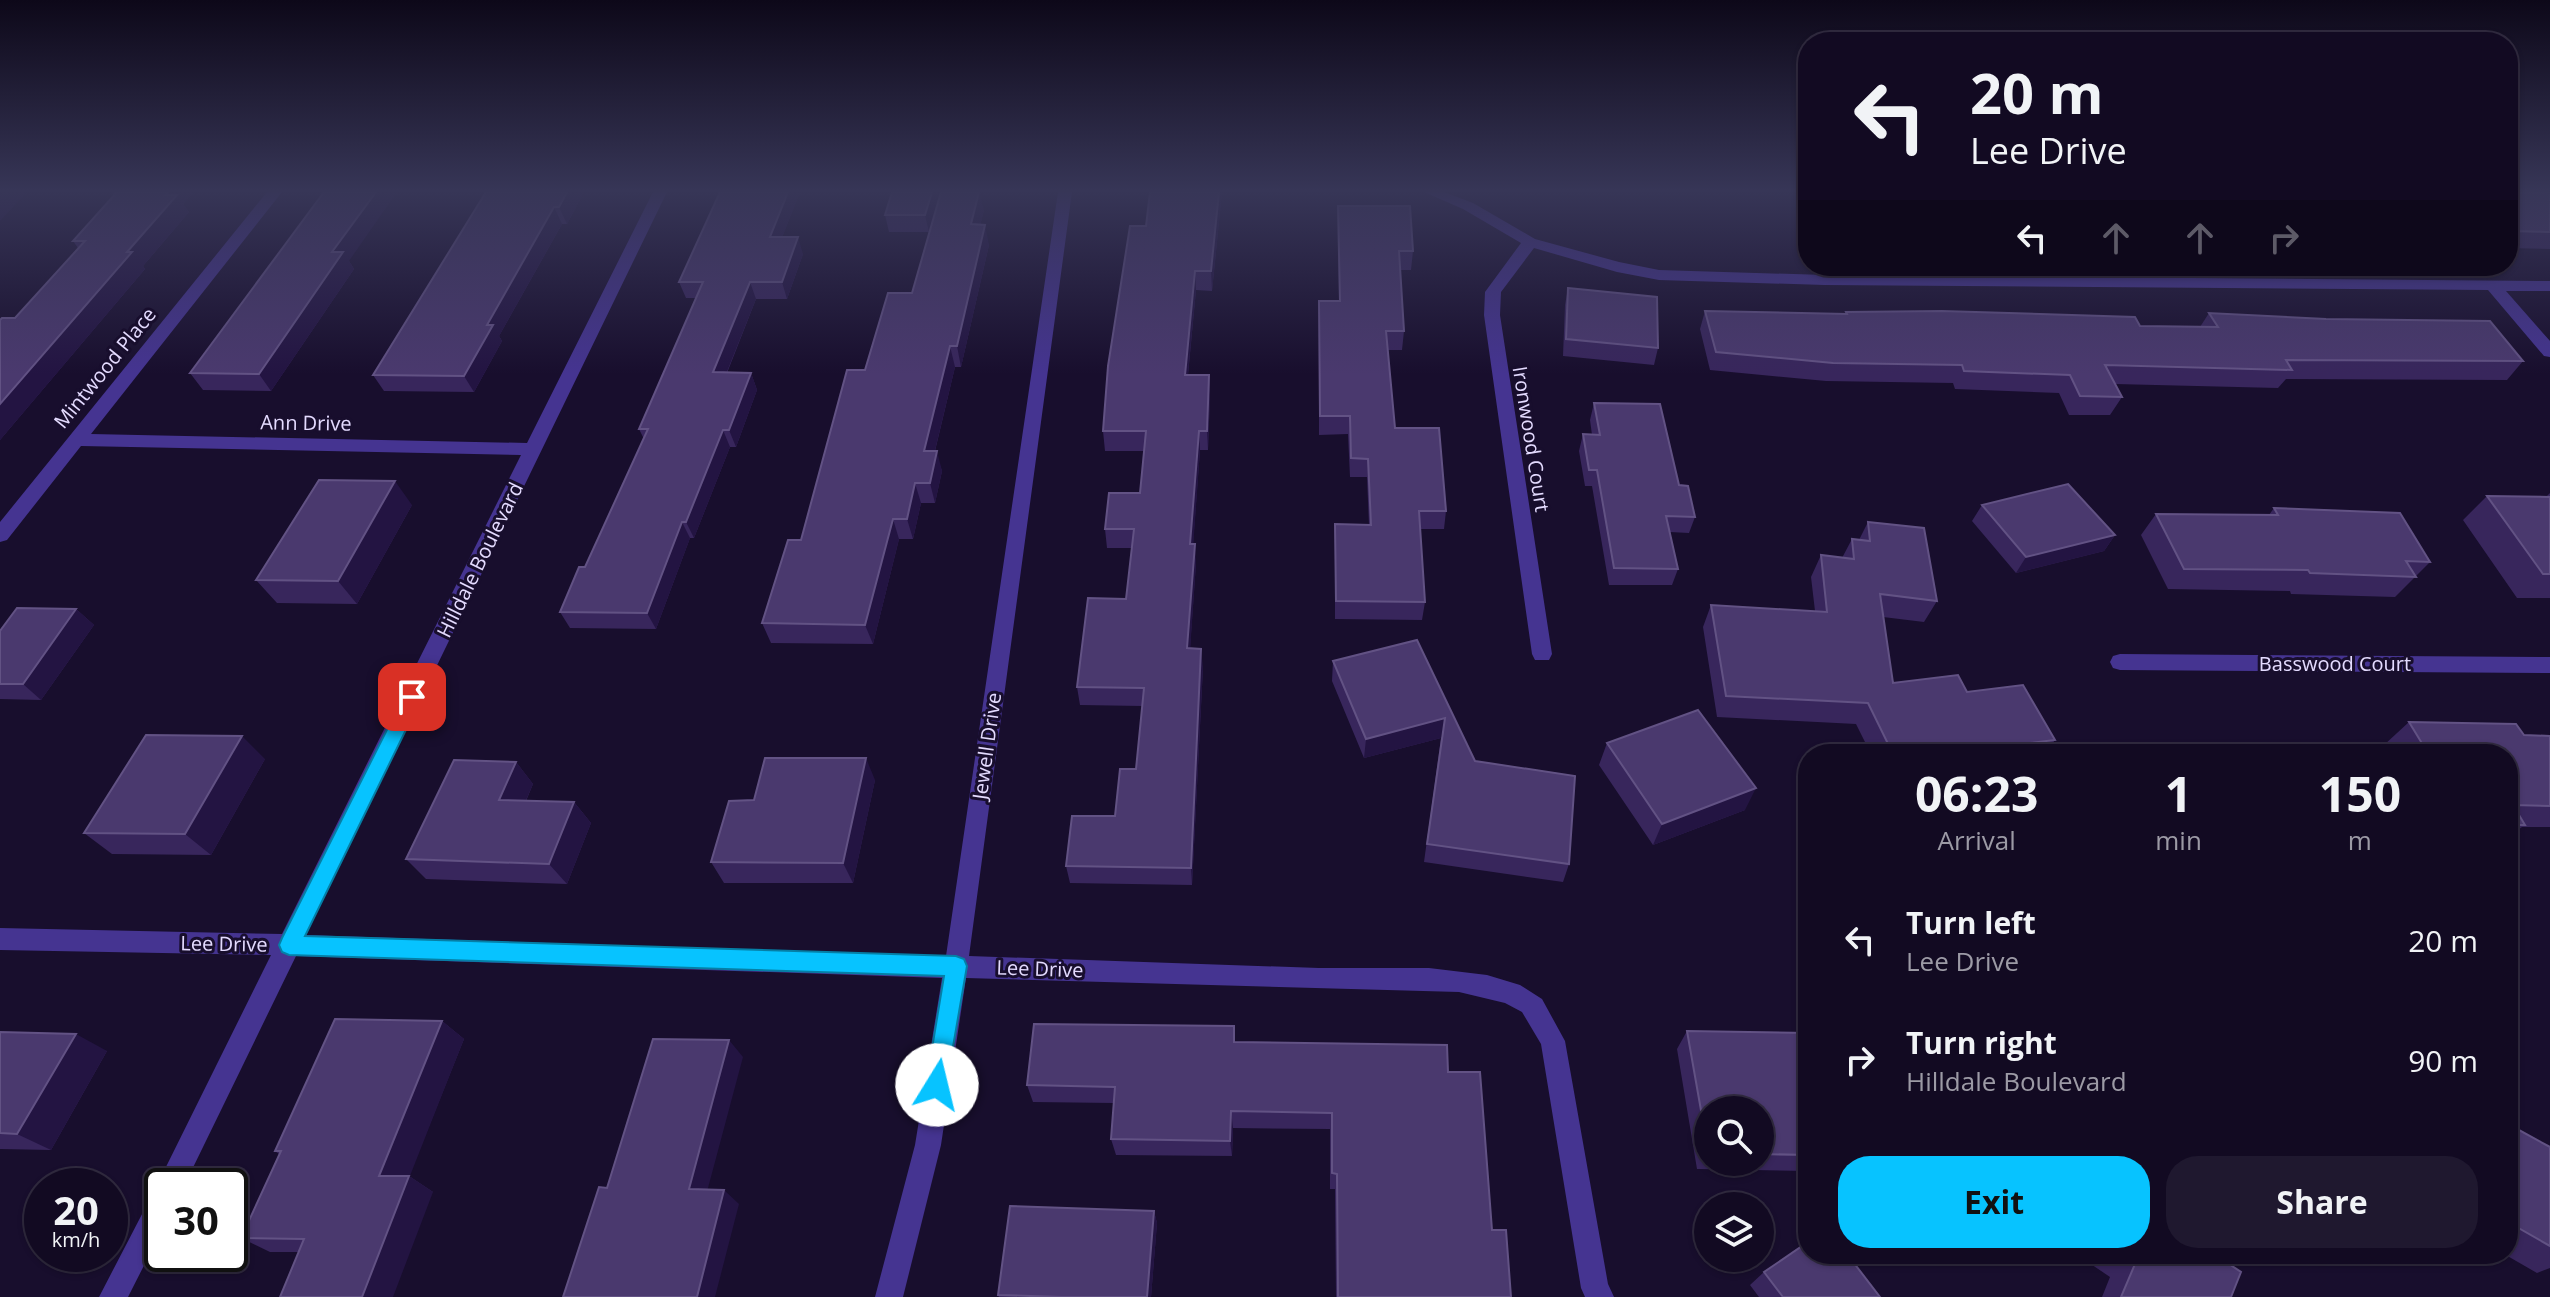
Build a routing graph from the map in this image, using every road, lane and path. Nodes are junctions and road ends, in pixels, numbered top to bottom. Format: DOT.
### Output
graph roads {
  1 [pos="226,253"];
  2 [pos="631,253"];
  3 [pos="1056,253"];
  4 [pos="1522,253"];
  5 [pos="1563,253"];
  6 [pos="2492,285"];
  7 [pos="2550,286"];
  8 [pos="2550,352"];
  9 [pos="75,440"];
  10 [pos="535,449"];
  11 [pos="0,535"];
  12 [pos="1542,654"];
  13 [pos="2120,662"];
  14 [pos="2550,665"];
  15 [pos="0,939"];
  16 [pos="289,945"];
  17 [pos="956,966"];
  18 [pos="179,1168"];
  19 [pos="144,1237"];
  20 [pos="113,1297"];
  21 [pos="889,1297"];
  22 [pos="1600,1297"];
  1 -- 9 [label="street, Mintwood Place"];
  2 -- 10 [label="street, Hilldale Boulevard"];
  3 -- 17 [label="street, Jewell Drive"];
  4 -- 12 [label="street, Ironwood Court"];
  5 -- 6 [label="street"];
  6 -- 7 [label="street"];
  6 -- 8 [label="street"];
  9 -- 10 [label="street, Ann Drive"];
  9 -- 11 [label="street, Mintwood Place"];
  10 -- 16 [label="street, Hilldale Boulevard"];
  13 -- 14 [label="street, Basswood Court"];
  15 -- 16 [label="street, Lee Drive"];
  16 -- 17 [label="street, Lee Drive"];
  16 -- 18 [label="street, Hilldale Boulevard"];
  17 -- 21 [label="street, Jewell Drive"];
  17 -- 22 [label="street, Lee Drive"];
  19 -- 20 [label="street"];
}
